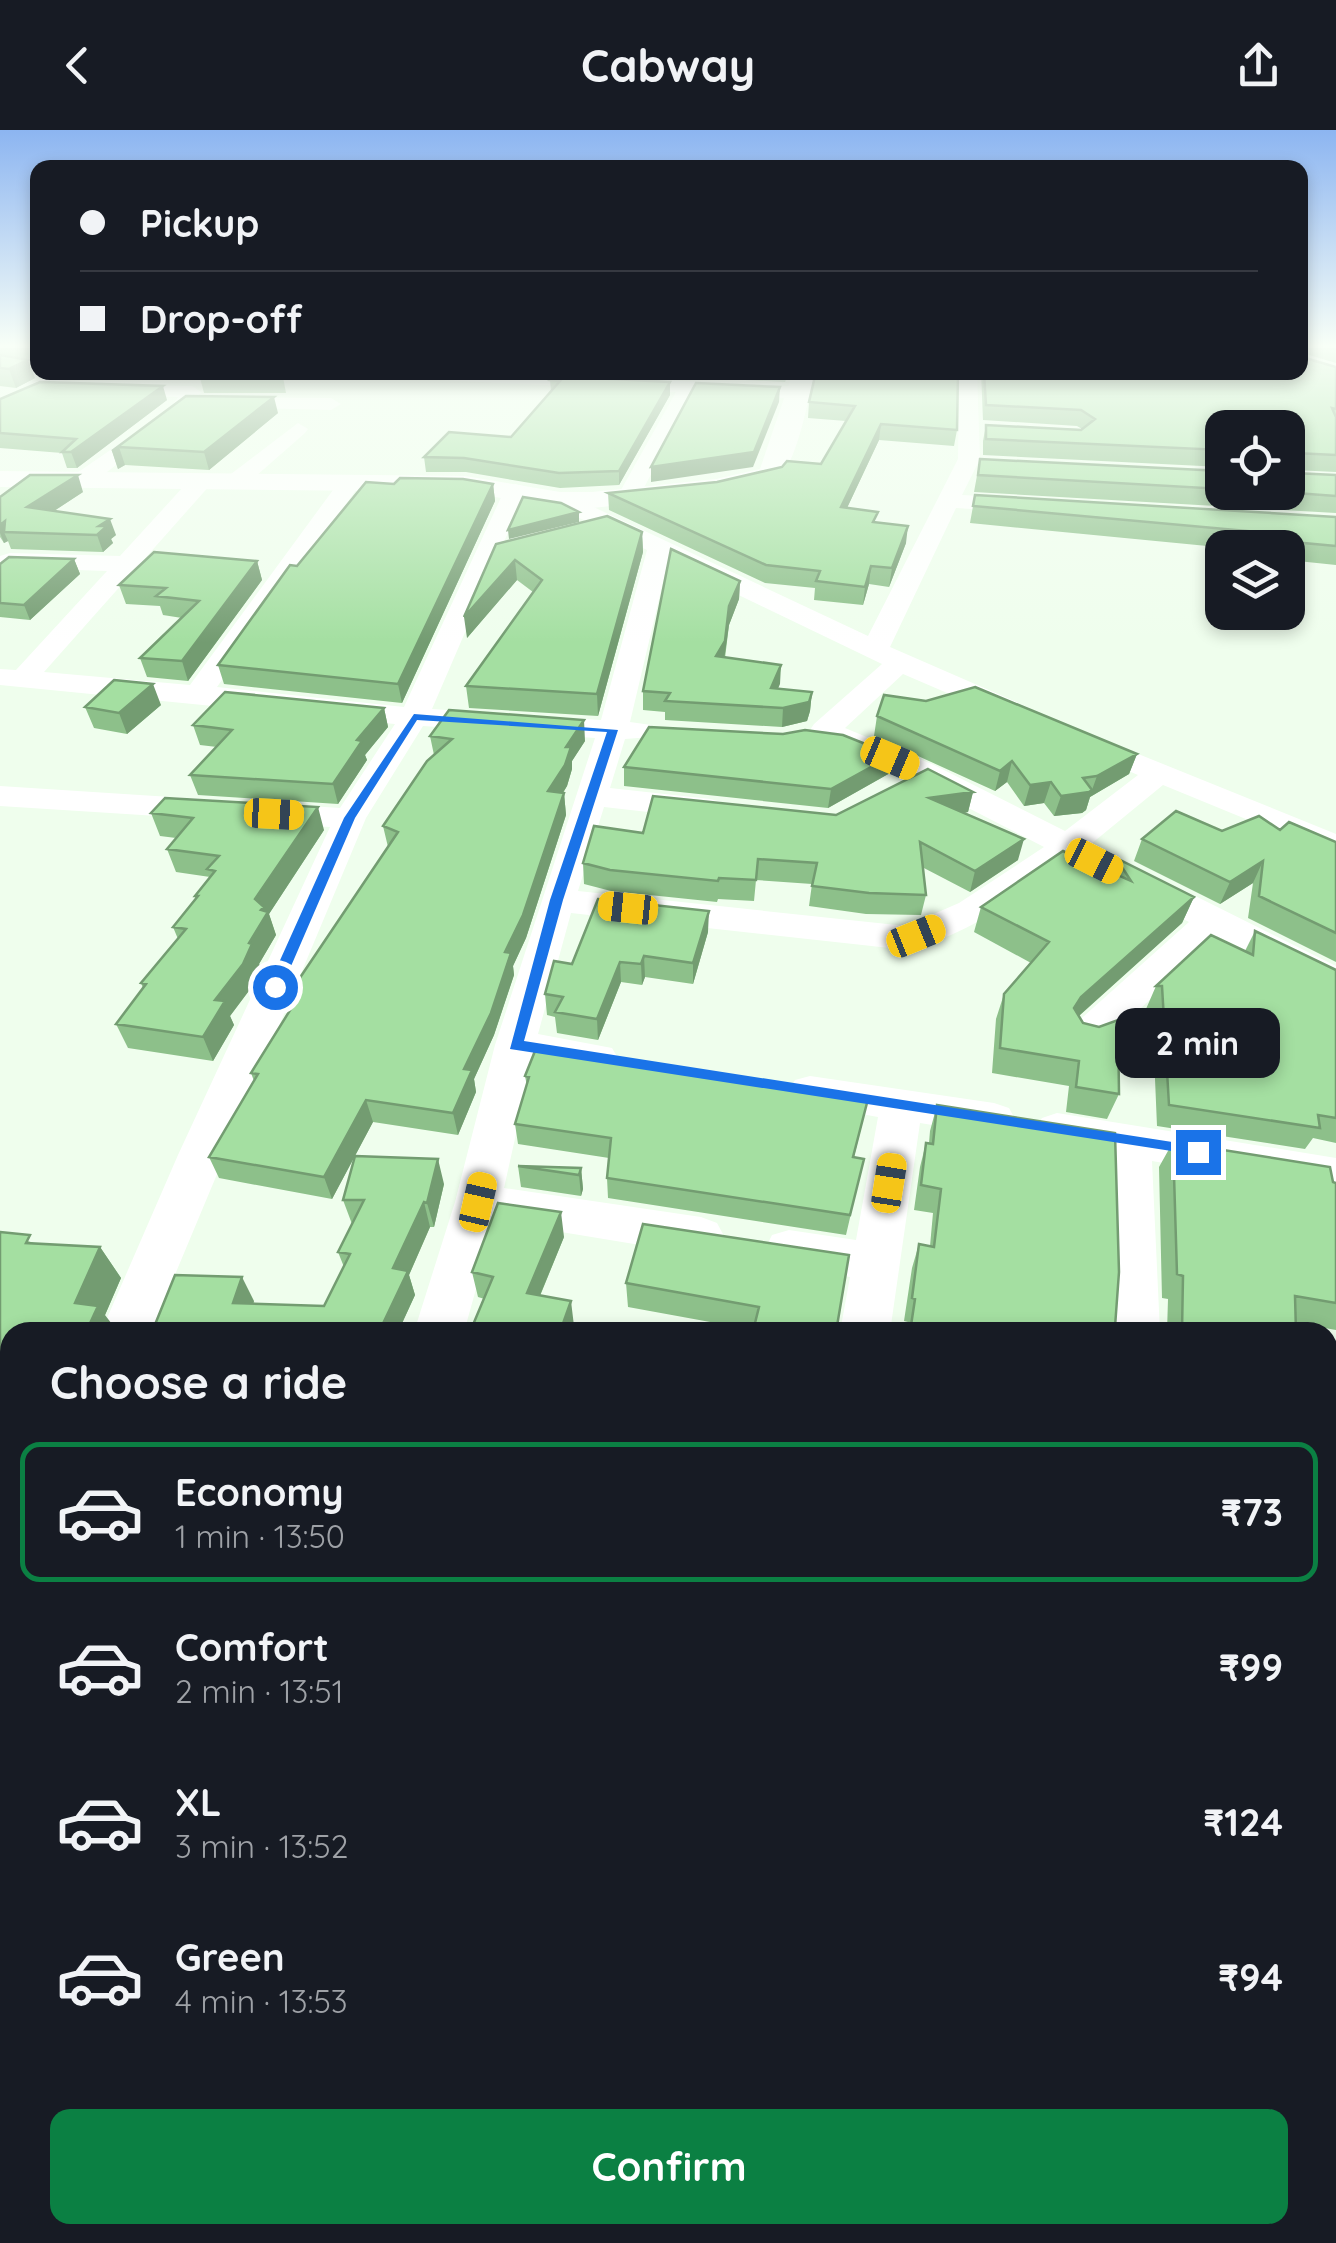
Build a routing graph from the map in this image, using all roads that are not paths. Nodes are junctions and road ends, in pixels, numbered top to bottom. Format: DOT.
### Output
graph roads {
  1 [pos="126,447"];
  2 [pos="277,447"];
  3 [pos="655,447"];
  4 [pos="780,447"];
  5 [pos="973,447"];
  6 [pos="0,478"];
  7 [pos="203,479"];
  8 [pos="238,479"];
  9 [pos="82,480"];
  10 [pos="352,480"];
  11 [pos="515,491"];
  12 [pos="628,497"];
  13 [pos="560,500"];
  14 [pos="948,501"];
  15 [pos="1064,508"];
  16 [pos="608,525"];
  17 [pos="574,534"];
  18 [pos="522,547"];
  19 [pos="660,549"];
  20 [pos="488,556"];
  21 [pos="127,564"];
  22 [pos="0,567"];
  23 [pos="888,656"];
  24 [pos="11,678"];
  25 [pos="198,694"];
  26 [pos="414,717"];
  27 [pos="613,730"];
  28 [pos="669,733"];
  29 [pos="923,772"];
  30 [pos="1158,774"];
  31 [pos="893,789"];
  32 [pos="591,796"];
  33 [pos="2,800"];
  34 [pos="740,812"];
  35 [pos="350,818"];
  36 [pos="1065,846"];
  37 [pos="1336,846"];
  38 [pos="557,900"];
  39 [pos="1212,921"];
  40 [pos="1336,982"];
  41 [pos="1088,1035"];
  42 [pos="515,1045"];
  43 [pos="631,1063"];
  44 [pos="766,1084"];
  45 [pos="901,1105"];
  46 [pos="1129,1140"];
  47 [pos="1336,1175"];
  48 [pos="478,1202"];
  49 [pos="876,1262"];
  50 [pos="130,1322"];
  51 [pos="442,1322"];
  52 [pos="867,1322"];
  53 [pos="1134,1322"];
  1 -- 9 [label="street"];
  2 -- 8 [label="street"];
  3 -- 12 [label="street"];
  4 -- 12 [label="main road"];
  5 -- 14 [label="street"];
  6 -- 9 [label="main road"];
  7 -- 8 [label="main road"];
  7 -- 9 [label="main road"];
  7 -- 21 [label="street"];
  8 -- 10 [label="main road"];
  10 -- 11 [label="main road"];
  10 -- 25 [label="street"];
  11 -- 13 [label="main road"];
  11 -- 20 [label="street"];
  12 -- 13 [label="main road"];
  13 -- 16 [label="street"];
  14 -- 15 [label="street"];
  14 -- 23 [label="street"];
  16 -- 17 [label="street"];
  16 -- 19 [label="street"];
  18 -- 20 [label="street"];
  19 -- 23 [label="street"];
  19 -- 27 [label="street"];
  20 -- 26 [label="street"];
  21 -- 22 [label="street"];
  21 -- 24 [label="street"];
  23 -- 29 [label="street"];
  23 -- 30 [label="street"];
  24 -- 25 [label="street"];
  25 -- 26 [label="street"];
  26 -- 27 [label="street"];
  26 -- 35 [label="street"];
  27 -- 28 [label="street"];
  27 -- 32 [label="street"];
  29 -- 31 [label="street"];
  29 -- 36 [label="street"];
  30 -- 36 [label="street"];
  30 -- 37 [label="street"];
  32 -- 34 [label="street"];
  32 -- 38 [label="street"];
  33 -- 35 [label="street"];
  35 -- 50 [label="street"];
  36 -- 38 [label="street"];
  36 -- 39 [label="street"];
  38 -- 42 [label="street"];
  39 -- 40 [label="street"];
  39 -- 41 [label="street"];
  42 -- 43 [label="street"];
  42 -- 48 [label="street"];
  44 -- 45 [label="street"];
  45 -- 46 [label="street"];
  45 -- 49 [label="street"];
  46 -- 47 [label="street"];
  46 -- 53 [label="street"];
  48 -- 49 [label="street"];
  48 -- 51 [label="street"];
  49 -- 52 [label="street"];
}
